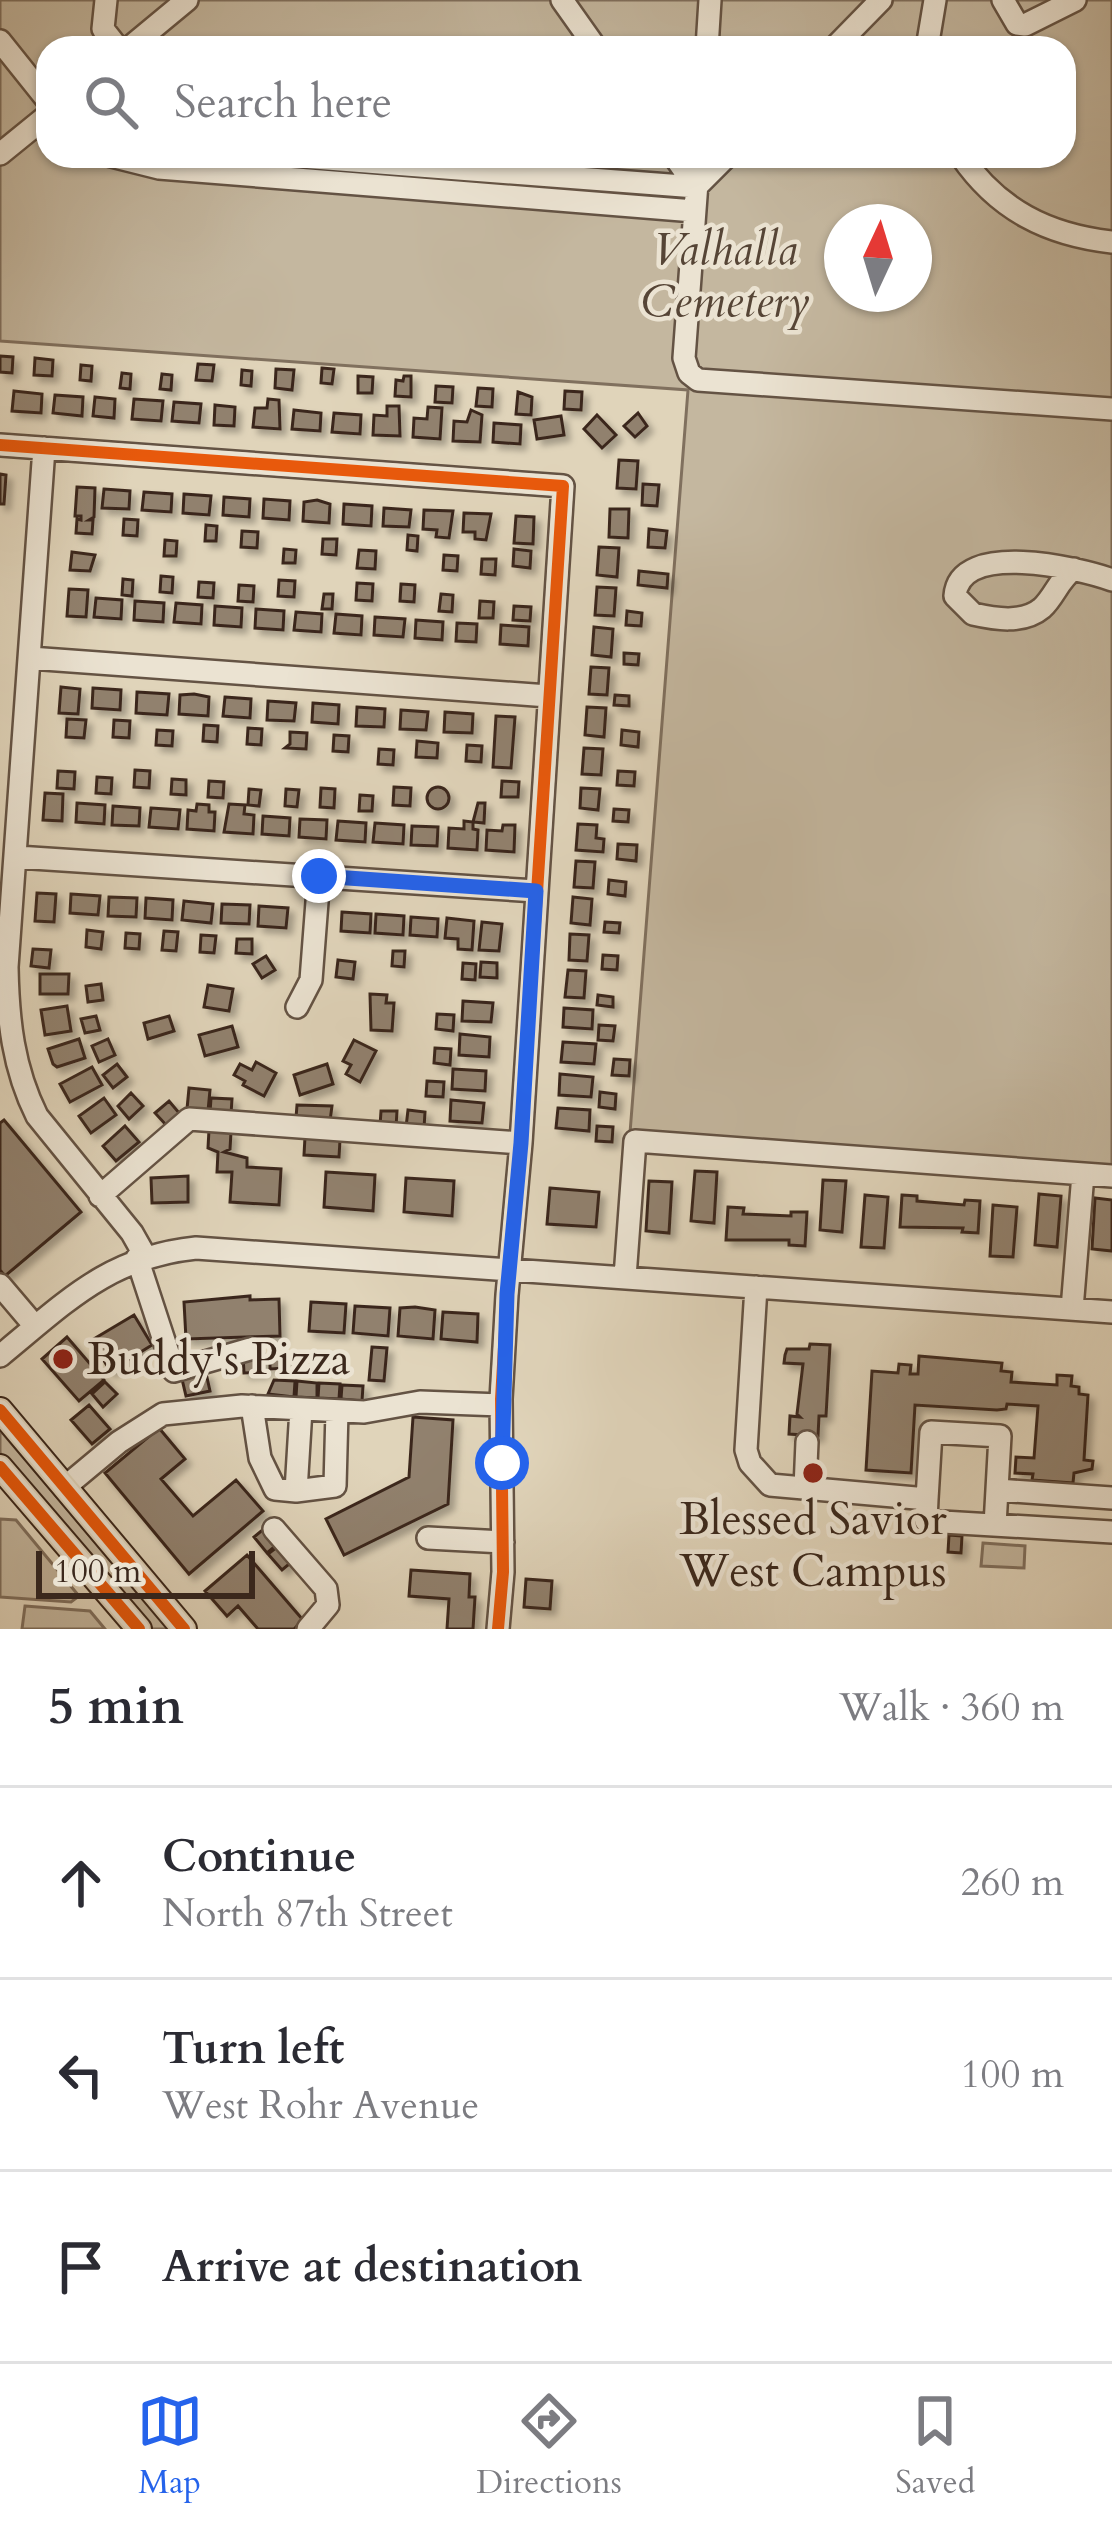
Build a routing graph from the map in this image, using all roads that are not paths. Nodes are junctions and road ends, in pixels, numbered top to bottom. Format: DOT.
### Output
graph roads {
  1 [pos="106,0"];
  2 [pos="188,0"];
  3 [pos="562,0"];
  4 [pos="710,0"];
  5 [pos="881,0"];
  6 [pos="935,0"];
  7 [pos="1003,0"];
  8 [pos="1075,0"];
  9 [pos="109,36"];
  10 [pos="144,36"];
  11 [pos="588,36"];
  12 [pos="708,36"];
  13 [pos="846,36"];
  14 [pos="929,36"];
  15 [pos="0,41"];
  16 [pos="36,86"];
  17 [pos="36,125"];
  18 [pos="0,154"];
  19 [pos="159,168"];
  20 [pos="446,168"];
  21 [pos="683,168"];
  22 [pos="698,168"];
  23 [pos="715,168"];
  24 [pos="972,168"];
  25 [pos="696,187"];
  26 [pos="694,211"];
  27 [pos="1112,242"];
  28 [pos="1112,410"];
  29 [pos="0,445"];
  30 [pos="44,448"];
  31 [pos="1074,569"];
  32 [pos="1112,580"];
  33 [pos="30,658"];
  34 [pos="548,696"];
  35 [pos="12,844"];
  36 [pos="319,876"];
  37 [pos="536,891"];
  38 [pos="7,899"];
  39 [pos="297,1007"];
  40 [pos="521,1143"];
  41 [pos="1083,1174"];
  42 [pos="1112,1176"];
  43 [pos="100,1196"];
  44 [pos="141,1257"];
  45 [pos="509,1269"];
  46 [pos="625,1277"];
  47 [pos="0,1285"];
  48 [pos="756,1286"];
  49 [pos="1072,1309"];
  50 [pos="1112,1312"];
  51 [pos="34,1325"];
  52 [pos="250,1349"];
  53 [pos="0,1356"];
  54 [pos="501,1405"];
  55 [pos="252,1406"];
  56 [pos="301,1409"];
  57 [pos="0,1410"];
  58 [pos="337,1411"];
  59 [pos="808,1442"];
  60 [pos="0,1467"];
  61 [pos="998,1481"];
  62 [pos="65,1487"];
  63 [pos="805,1488"];
  64 [pos="296,1491"];
  65 [pos="1112,1498"];
  66 [pos="927,1499"];
  67 [pos="995,1525"];
  68 [pos="274,1529"];
  69 [pos="1112,1532"];
  70 [pos="428,1538"];
  71 [pos="503,1542"];
  72 [pos="139,1629"];
  73 [pos="184,1629"];
  74 [pos="308,1629"];
  75 [pos="498,1629"];
  1 -- 9 [label="street"];
  2 -- 10 [label="street"];
  3 -- 11 [label="street"];
  4 -- 12 [label="street"];
  5 -- 13 [label="street"];
  6 -- 14 [label="street"];
  7 -- 8 [label="street"];
  15 -- 16 [label="street"];
  17 -- 18 [label="street"];
  19 -- 26 [label="street"];
  20 -- 25 [label="street"];
  21 -- 25 [label="street"];
  22 -- 25 [label="street"];
  23 -- 25 [label="street"];
  24 -- 27 [label="street"];
  25 -- 26 [label="street"];
  26 -- 28 [label="street"];
  29 -- 30 [label="street"];
  30 -- 33 [label="street"];
  30 -- 34 [label="street"];
  31 -- 31 [label="street"];
  31 -- 32 [label="street"];
  33 -- 34 [label="street"];
  33 -- 35 [label="street"];
  34 -- 37 [label="street"];
  35 -- 36 [label="street"];
  35 -- 38 [label="street"];
  36 -- 37 [label="street"];
  36 -- 39 [label="street"];
  37 -- 40 [label="street"];
  38 -- 43 [label="street"];
  40 -- 43 [label="street"];
  40 -- 45 [label="street"];
  41 -- 42 [label="street"];
  41 -- 46 [label="street"];
  41 -- 49 [label="street"];
  43 -- 44 [label="street"];
  44 -- 45 [label="street"];
  44 -- 51 [label="street"];
  44 -- 52 [label="street"];
  45 -- 46 [label="street"];
  45 -- 54 [label="street"];
  46 -- 48 [label="street"];
  47 -- 51 [label="street"];
  48 -- 49 [label="street"];
  48 -- 63 [label="street"];
  49 -- 50 [label="street"];
  51 -- 53 [label="street"];
  54 -- 58 [label="street"];
  54 -- 71 [label="street"];
  55 -- 56 [label="street"];
  55 -- 62 [label="street"];
  55 -- 64 [label="street"];
  56 -- 58 [label="street"];
  56 -- 64 [label="street"];
  57 -- 62 [label="main road"];
  58 -- 64 [label="street"];
  59 -- 63 [label="street"];
  60 -- 72 [label="main road"];
  61 -- 65 [label="street"];
  61 -- 66 [label="street"];
  61 -- 67 [label="street"];
  62 -- 73 [label="main road"];
  63 -- 66 [label="street"];
  66 -- 67 [label="street"];
  67 -- 69 [label="street"];
  68 -- 74 [label="street"];
  70 -- 71 [label="street"];
  71 -- 75 [label="street"];
}
